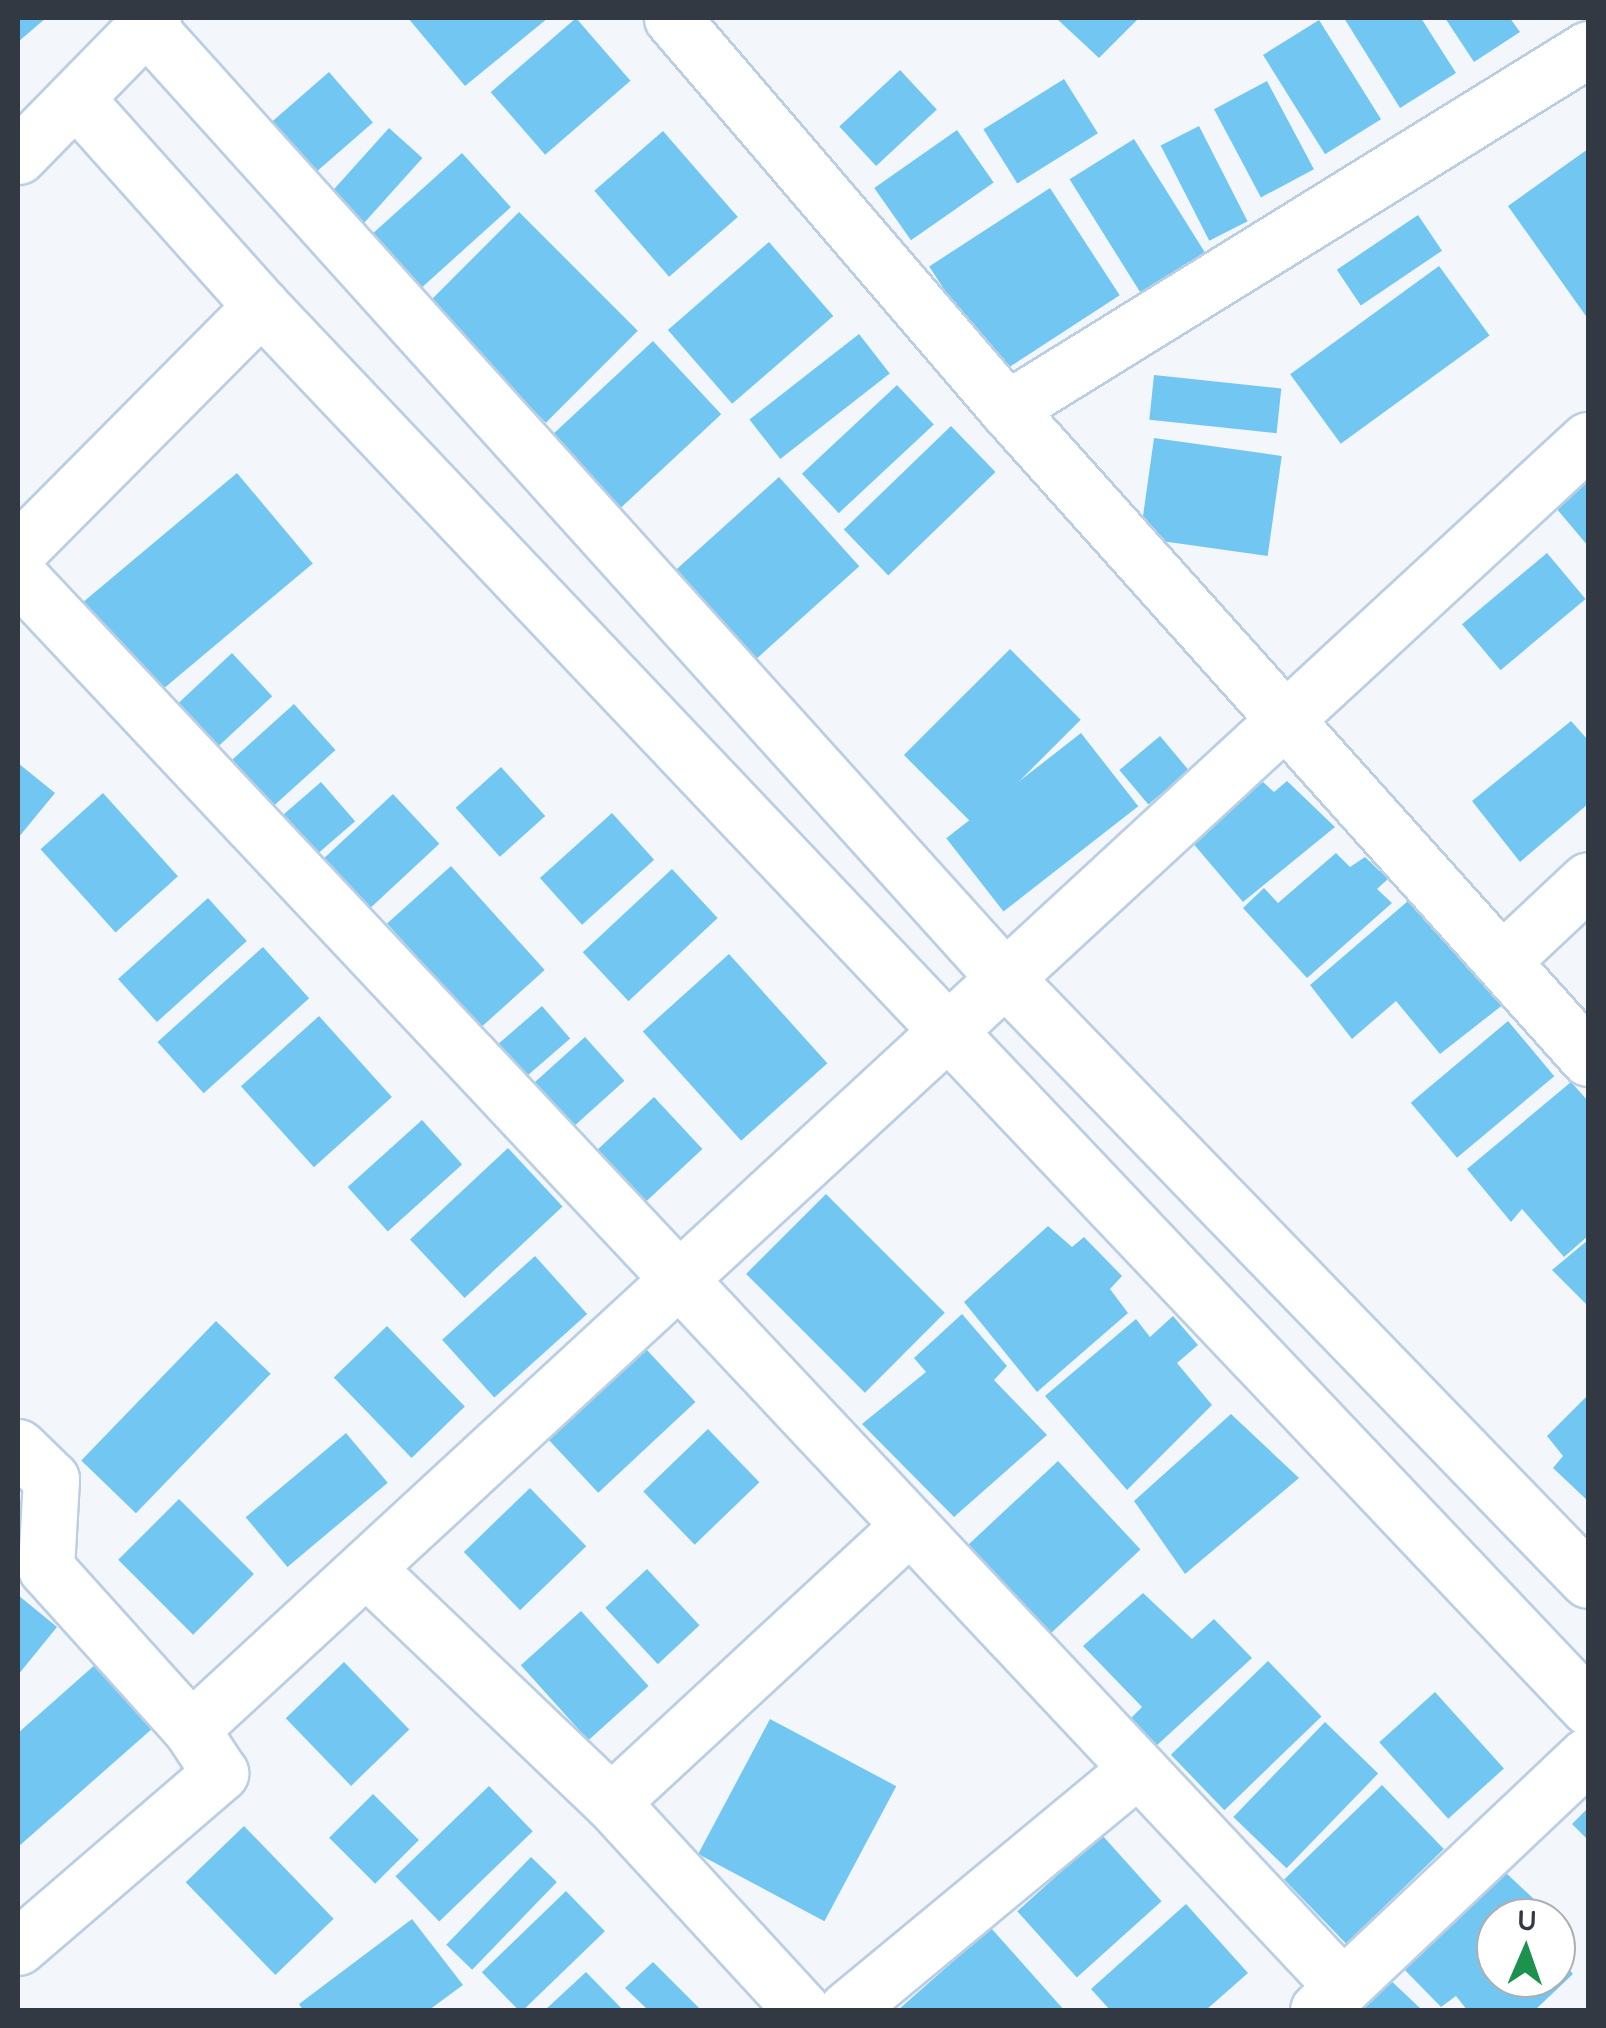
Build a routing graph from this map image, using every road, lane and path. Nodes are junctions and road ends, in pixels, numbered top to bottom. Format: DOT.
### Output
graph roads {
  1 [pos="672,18"];
  2 [pos="149,21"];
  3 [pos="1588,49"];
  4 [pos="77,100"];
  5 [pos="18,156"];
  6 [pos="262,306"];
  7 [pos="1007,409"];
  8 [pos="1588,440"];
  9 [pos="18,551"];
  10 [pos="18,575"];
  11 [pos="1284,715"];
  12 [pos="1588,880"];
  13 [pos="1504,959"];
  14 [pos="1004,977"];
  15 [pos="946,1030"];
  16 [pos="1588,1058"];
  17 [pos="680,1280"];
  18 [pos="18,1447"];
  19 [pos="909,1526"];
  20 [pos="368,1570"];
  21 [pos="1588,1580"];
  22 [pos="1588,1707"];
  23 [pos="191,1729"];
  24 [pos="1588,1755"];
  25 [pos="1137,1768"];
  26 [pos="611,1802"];
  27 [pos="18,1947"];
  28 [pos="1330,1999"];
  29 [pos="802,2010"];
  30 [pos="846,2010"];
  1 -- 7 [label="street"];
  2 -- 4 [label="street"];
  2 -- 14 [label="street"];
  3 -- 7 [label="street"];
  4 -- 5 [label="street"];
  4 -- 6 [label="street"];
  6 -- 9 [label="street"];
  6 -- 15 [label="street"];
  7 -- 11 [label="street"];
  8 -- 11 [label="street"];
  10 -- 17 [label="street"];
  11 -- 13 [label="street"];
  11 -- 14 [label="street"];
  12 -- 13 [label="street"];
  13 -- 16 [label="street"];
  14 -- 15 [label="street"];
  14 -- 21 [label="street"];
  15 -- 17 [label="street"];
  15 -- 22 [label="street"];
  17 -- 19 [label="street"];
  17 -- 20 [label="street"];
  18 -- 23 [label="street"];
  19 -- 25 [label="street"];
  19 -- 26 [label="street"];
  20 -- 23 [label="street"];
  20 -- 26 [label="street"];
  23 -- 27 [label="street"];
  24 -- 28 [label="street"];
  25 -- 28 [label="street"];
  25 -- 30 [label="street"];
  26 -- 29 [label="street"];
}
